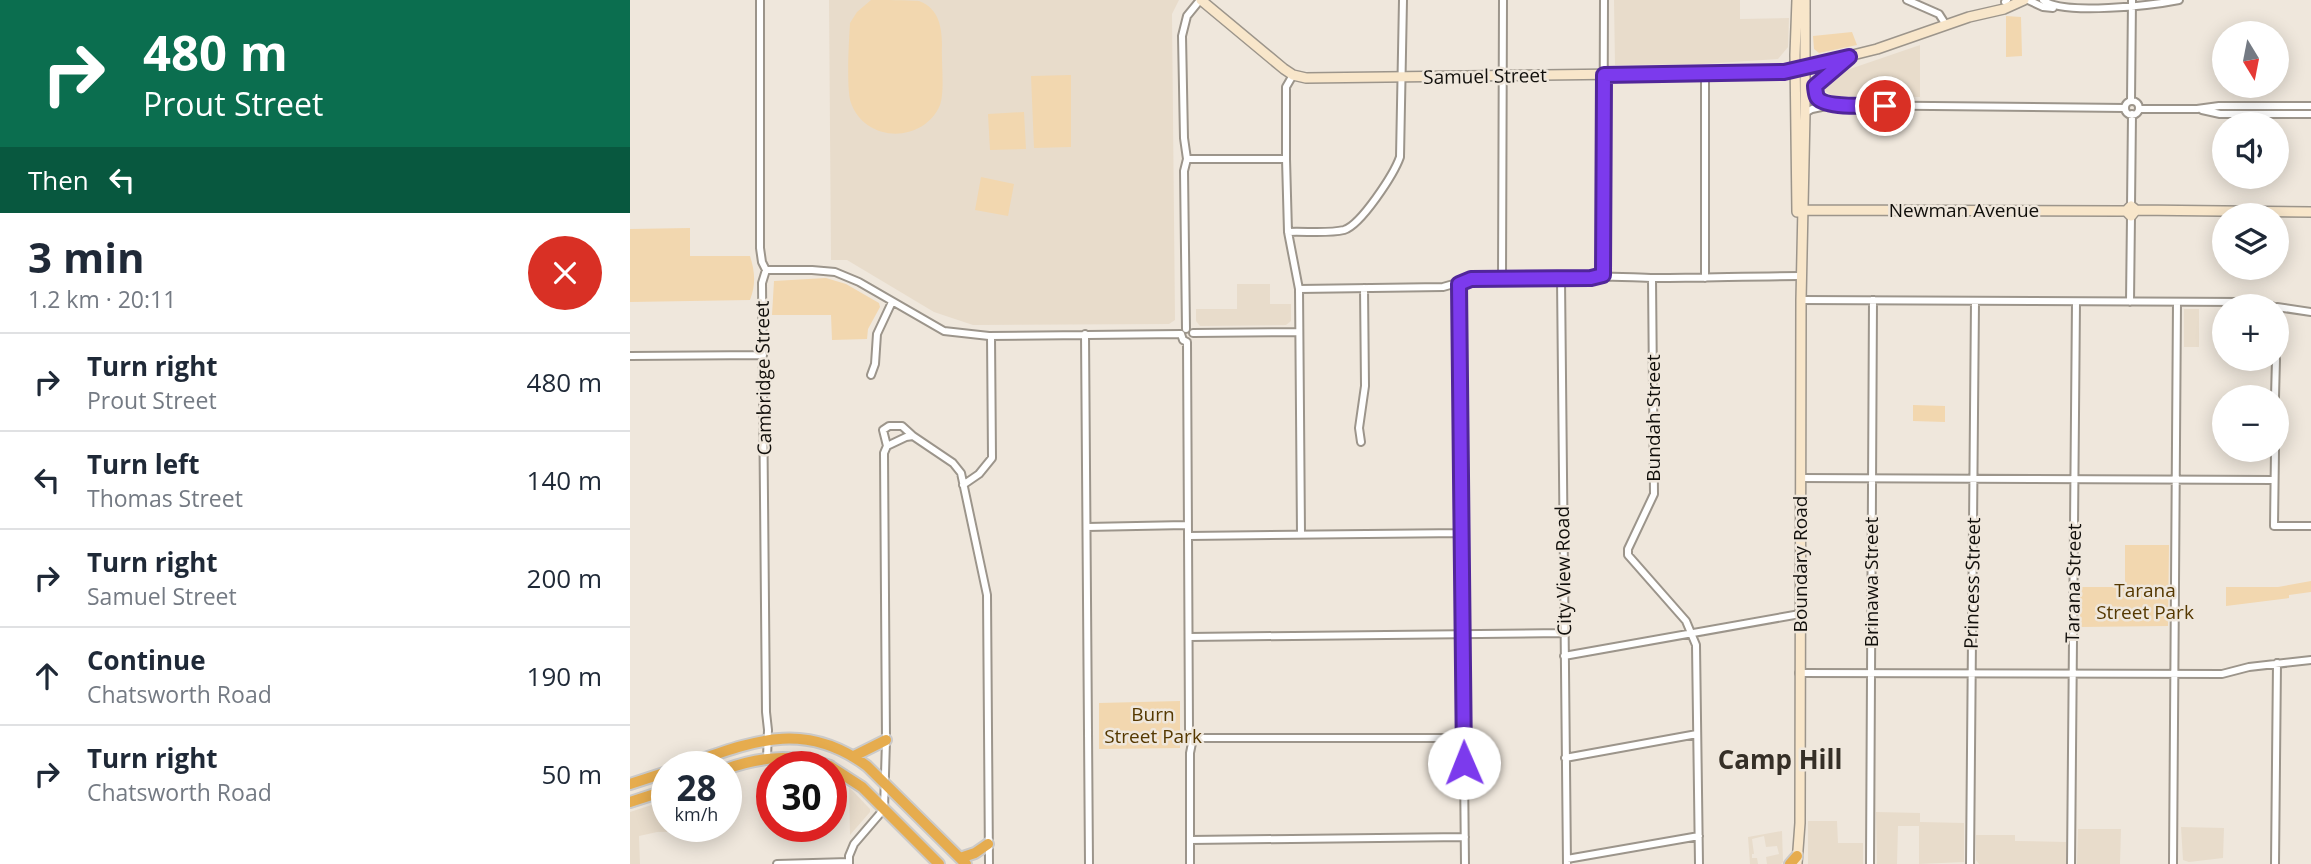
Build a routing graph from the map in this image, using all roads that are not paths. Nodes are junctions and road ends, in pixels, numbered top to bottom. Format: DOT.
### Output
graph roads {
  1 [pos="760,0"];
  2 [pos="1201,0"];
  3 [pos="1403,0"];
  4 [pos="1503,0"];
  5 [pos="1604,0"];
  6 [pos="1797,0"];
  7 [pos="1805,0"];
  8 [pos="1907,0"];
  9 [pos="2026,0"];
  10 [pos="2043,0"];
  11 [pos="2179,0"];
  12 [pos="2007,1"];
  13 [pos="2132,3"];
  14 [pos="2066,7"];
  15 [pos="1969,17"];
  16 [pos="1946,24"];
  17 [pos="1849,57"];
  18 [pos="1806,68"];
  19 [pos="1795,70"];
  20 [pos="1705,74"];
  21 [pos="1293,75"];
  22 [pos="1604,75"];
  23 [pos="1502,76"];
  24 [pos="1401,77"];
  25 [pos="1815,86"];
  26 [pos="1806,94"];
  27 [pos="2132,101"];
  28 [pos="1831,105"];
  29 [pos="2311,106"];
  30 [pos="2125,108"];
  31 [pos="2139,109"];
  32 [pos="2197,109"];
  33 [pos="1805,113"];
  34 [pos="2132,114"];
  35 [pos="2311,114"];
  36 [pos="1187,159"];
  37 [pos="1286,159"];
  38 [pos="1803,210"];
  39 [pos="2131,211"];
  40 [pos="2311,212"];
  41 [pos="1288,232"];
  42 [pos="1802,264"];
  43 [pos="766,270"];
  44 [pos="1603,275"];
  45 [pos="1801,276"];
  46 [pos="1652,278"];
  47 [pos="1705,278"];
  48 [pos="1502,279"];
  49 [pos="1561,279"];
  50 [pos="1459,284"];
  51 [pos="1364,288"];
  52 [pos="1299,289"];
  53 [pos="1801,300"];
  54 [pos="1873,300"];
  55 [pos="1975,301"];
  56 [pos="892,302"];
  57 [pos="2076,302"];
  58 [pos="2130,302"];
  59 [pos="2178,302"];
  60 [pos="2212,302"];
  61 [pos="2289,309"];
  62 [pos="2311,312"];
  63 [pos="1183,332"];
  64 [pos="1299,332"];
  65 [pos="1193,333"];
  66 [pos="1085,334"];
  67 [pos="991,335"];
  68 [pos="1187,342"];
  69 [pos="763,355"];
  70 [pos="630,356"];
  71 [pos="871,375"];
  72 [pos="913,436"];
  73 [pos="1361,442"];
  74 [pos="887,446"];
  75 [pos="2275,462"];
  76 [pos="1800,478"];
  77 [pos="1872,479"];
  78 [pos="1973,479"];
  79 [pos="2075,480"];
  80 [pos="2176,480"];
  81 [pos="2274,480"];
  82 [pos="963,485"];
  83 [pos="1186,525"];
  84 [pos="2311,526"];
  85 [pos="1087,527"];
  86 [pos="1463,533"];
  87 [pos="1301,534"];
  88 [pos="1189,536"];
  89 [pos="1800,614"];
  90 [pos="1692,633"];
  91 [pos="1563,634"];
  92 [pos="1463,635"];
  93 [pos="1189,637"];
  94 [pos="1564,656"];
  95 [pos="2311,660"];
  96 [pos="2277,663"];
  97 [pos="1800,673"];
  98 [pos="1870,673"];
  99 [pos="1971,673"];
  100 [pos="2072,673"];
  101 [pos="2175,673"];
  102 [pos="1697,734"];
  103 [pos="1193,738"];
  104 [pos="1463,738"];
  105 [pos="766,739"];
  106 [pos="886,740"];
  107 [pos="729,751"];
  108 [pos="766,751"];
  109 [pos="854,756"];
  110 [pos="1565,758"];
  111 [pos="651,777"];
  112 [pos="847,777"];
  113 [pos="630,784"];
  114 [pos="886,784"];
  115 [pos="651,794"];
  116 [pos="631,799"];
  117 [pos="884,809"];
  118 [pos="1699,836"];
  119 [pos="1465,837"];
  120 [pos="1190,840"];
  121 [pos="988,844"];
  122 [pos="963,861"];
  123 [pos="1794,861"];
  124 [pos="1567,862"];
  125 [pos="849,863"];
  126 [pos="777,864"];
  127 [pos="939,864"];
  128 [pos="989,864"];
  129 [pos="1089,864"];
  130 [pos="1190,864"];
  131 [pos="1465,864"];
  132 [pos="1699,864"];
  133 [pos="1870,864"];
  134 [pos="1970,864"];
  135 [pos="2071,864"];
  136 [pos="2173,864"];
  137 [pos="2275,864"];
  1 -- 43 [label="street, Cambridge Street"];
  2 -- 21 [label="main road"];
  2 -- 36 [label="street"];
  3 -- 24 [label="street"];
  4 -- 23 [label="street"];
  5 -- 22 [label="street"];
  6 -- 19 [label="main road, Boundary Road"];
  7 -- 18 [label="main road, Boundary Road"];
  8 -- 16 [label="street"];
  9 -- 14 [label="street"];
  9 -- 15 [label="main road"];
  10 -- 14 [label="street"];
  11 -- 13 [label="street"];
  12 -- 15 [label="main road"];
  13 -- 14 [label="street"];
  13 -- 27 [label="street"];
  15 -- 16 [label="main road, Samuel Street"];
  16 -- 17 [label="main road, Samuel Street"];
  17 -- 18 [label="main road, Samuel Street"];
  17 -- 25 [label="main road"];
  18 -- 19 [label="main road, Samuel Street"];
  18 -- 26 [label="main road, Boundary Road"];
  19 -- 20 [label="main road, Samuel Street"];
  19 -- 42 [label="main road, Boundary Road"];
  20 -- 22 [label="main road, Samuel Street"];
  20 -- 47 [label="street"];
  21 -- 24 [label="main road, Samuel Street"];
  21 -- 37 [label="street"];
  22 -- 23 [label="main road, Samuel Street"];
  22 -- 44 [label="street"];
  23 -- 24 [label="main road, Samuel Street"];
  23 -- 48 [label="street"];
  24 -- 41 [label="street"];
  25 -- 26 [label="main road"];
  25 -- 28 [label="street"];
  26 -- 33 [label="main road, Boundary Road"];
  27 -- 30 [label="street"];
  27 -- 31 [label="street"];
  28 -- 30 [label="street"];
  28 -- 33 [label="street"];
  29 -- 32 [label="street"];
  30 -- 34 [label="street"];
  31 -- 32 [label="street"];
  31 -- 34 [label="street"];
  32 -- 35 [label="street"];
  33 -- 38 [label="main road, Boundary Road"];
  34 -- 39 [label="street"];
  36 -- 37 [label="street"];
  36 -- 63 [label="street"];
  37 -- 41 [label="street"];
  38 -- 39 [label="main road, Newman Avenue"];
  38 -- 42 [label="main road, Boundary Road"];
  39 -- 40 [label="main road, Newman Avenue"];
  39 -- 58 [label="street"];
  41 -- 52 [label="street"];
  42 -- 45 [label="main road, Boundary Road"];
  43 -- 56 [label="street"];
  43 -- 69 [label="street, Cambridge Street"];
  44 -- 46 [label="street"];
  44 -- 49 [label="street"];
  45 -- 47 [label="street"];
  45 -- 53 [label="main road, Boundary Road"];
  46 -- 47 [label="street"];
  46 -- 90 [label="street, Bundah Street"];
  48 -- 49 [label="street"];
  48 -- 50 [label="street"];
  49 -- 91 [label="street, City View Road"];
  50 -- 51 [label="street"];
  50 -- 86 [label="street"];
  51 -- 52 [label="street"];
  51 -- 73 [label="street"];
  52 -- 64 [label="street"];
  53 -- 54 [label="street"];
  53 -- 76 [label="main road, Boundary Road"];
  54 -- 55 [label="street"];
  54 -- 77 [label="street, Brinawa Street"];
  55 -- 57 [label="street"];
  55 -- 78 [label="street, Princess Street"];
  56 -- 67 [label="street"];
  56 -- 71 [label="street"];
  57 -- 58 [label="street"];
  57 -- 79 [label="street, Tarana Street"];
  58 -- 59 [label="street"];
  59 -- 60 [label="street"];
  59 -- 80 [label="street"];
  61 -- 62 [label="street"];
  63 -- 65 [label="street"];
  63 -- 66 [label="street"];
  63 -- 68 [label="street"];
  64 -- 65 [label="street"];
  64 -- 87 [label="street"];
  65 -- 68 [label="street"];
  66 -- 67 [label="street"];
  66 -- 85 [label="street"];
  67 -- 82 [label="street"];
  68 -- 83 [label="street"];
  69 -- 70 [label="street"];
  69 -- 105 [label="street, Cambridge Street"];
  72 -- 74 [label="street"];
  72 -- 74 [label="street"];
  72 -- 82 [label="street"];
  74 -- 106 [label="street"];
  75 -- 81 [label="street"];
  76 -- 77 [label="street"];
  76 -- 89 [label="main road, Boundary Road"];
  77 -- 78 [label="street"];
  77 -- 98 [label="street, Brinawa Street"];
  78 -- 79 [label="street"];
  78 -- 99 [label="street, Princess Street"];
  79 -- 80 [label="street"];
  79 -- 100 [label="street, Tarana Street"];
  80 -- 81 [label="street"];
  80 -- 101 [label="street"];
  81 -- 84 [label="street"];
  82 -- 121 [label="street"];
  83 -- 85 [label="street"];
  83 -- 88 [label="street"];
  85 -- 129 [label="street"];
  86 -- 87 [label="street"];
  86 -- 92 [label="street"];
  87 -- 88 [label="street"];
  88 -- 93 [label="street"];
  89 -- 90 [label="street"];
  89 -- 97 [label="main road, Boundary Road"];
  90 -- 94 [label="street"];
  90 -- 102 [label="street, Bundah Street"];
  91 -- 92 [label="street"];
  91 -- 94 [label="street, City View Road"];
  92 -- 93 [label="street"];
  92 -- 104 [label="street"];
  93 -- 103 [label="street"];
  94 -- 110 [label="street, City View Road"];
  95 -- 96 [label="street"];
  96 -- 101 [label="street"];
  96 -- 137 [label="street"];
  97 -- 98 [label="street"];
  97 -- 123 [label="main road, Boundary Road"];
  98 -- 99 [label="street"];
  98 -- 133 [label="street, Brinawa Street"];
  99 -- 100 [label="street"];
  99 -- 134 [label="street, Princess Street"];
  100 -- 101 [label="street"];
  100 -- 135 [label="street, Tarana Street"];
  101 -- 136 [label="street"];
  102 -- 110 [label="street"];
  102 -- 118 [label="street, Bundah Street"];
  103 -- 104 [label="street"];
  103 -- 120 [label="street"];
  104 -- 119 [label="street"];
  105 -- 107 [label="highway"];
  105 -- 108 [label="street, Cambridge Street"];
  105 -- 109 [label="highway"];
  106 -- 109 [label="highway"];
  106 -- 114 [label="street"];
  109 -- 114 [label="highway"];
  110 -- 124 [label="street, City View Road"];
  111 -- 113 [label="highway"];
  112 -- 117 [label="highway"];
  114 -- 117 [label="street"];
  114 -- 122 [label="highway"];
  115 -- 116 [label="highway"];
  117 -- 125 [label="street"];
  117 -- 127 [label="highway"];
  118 -- 124 [label="street"];
  118 -- 132 [label="street, Bundah Street"];
  119 -- 120 [label="street"];
  119 -- 131 [label="street"];
  120 -- 130 [label="street"];
  121 -- 122 [label="highway"];
  121 -- 128 [label="street"];
  125 -- 126 [label="street"];
}
